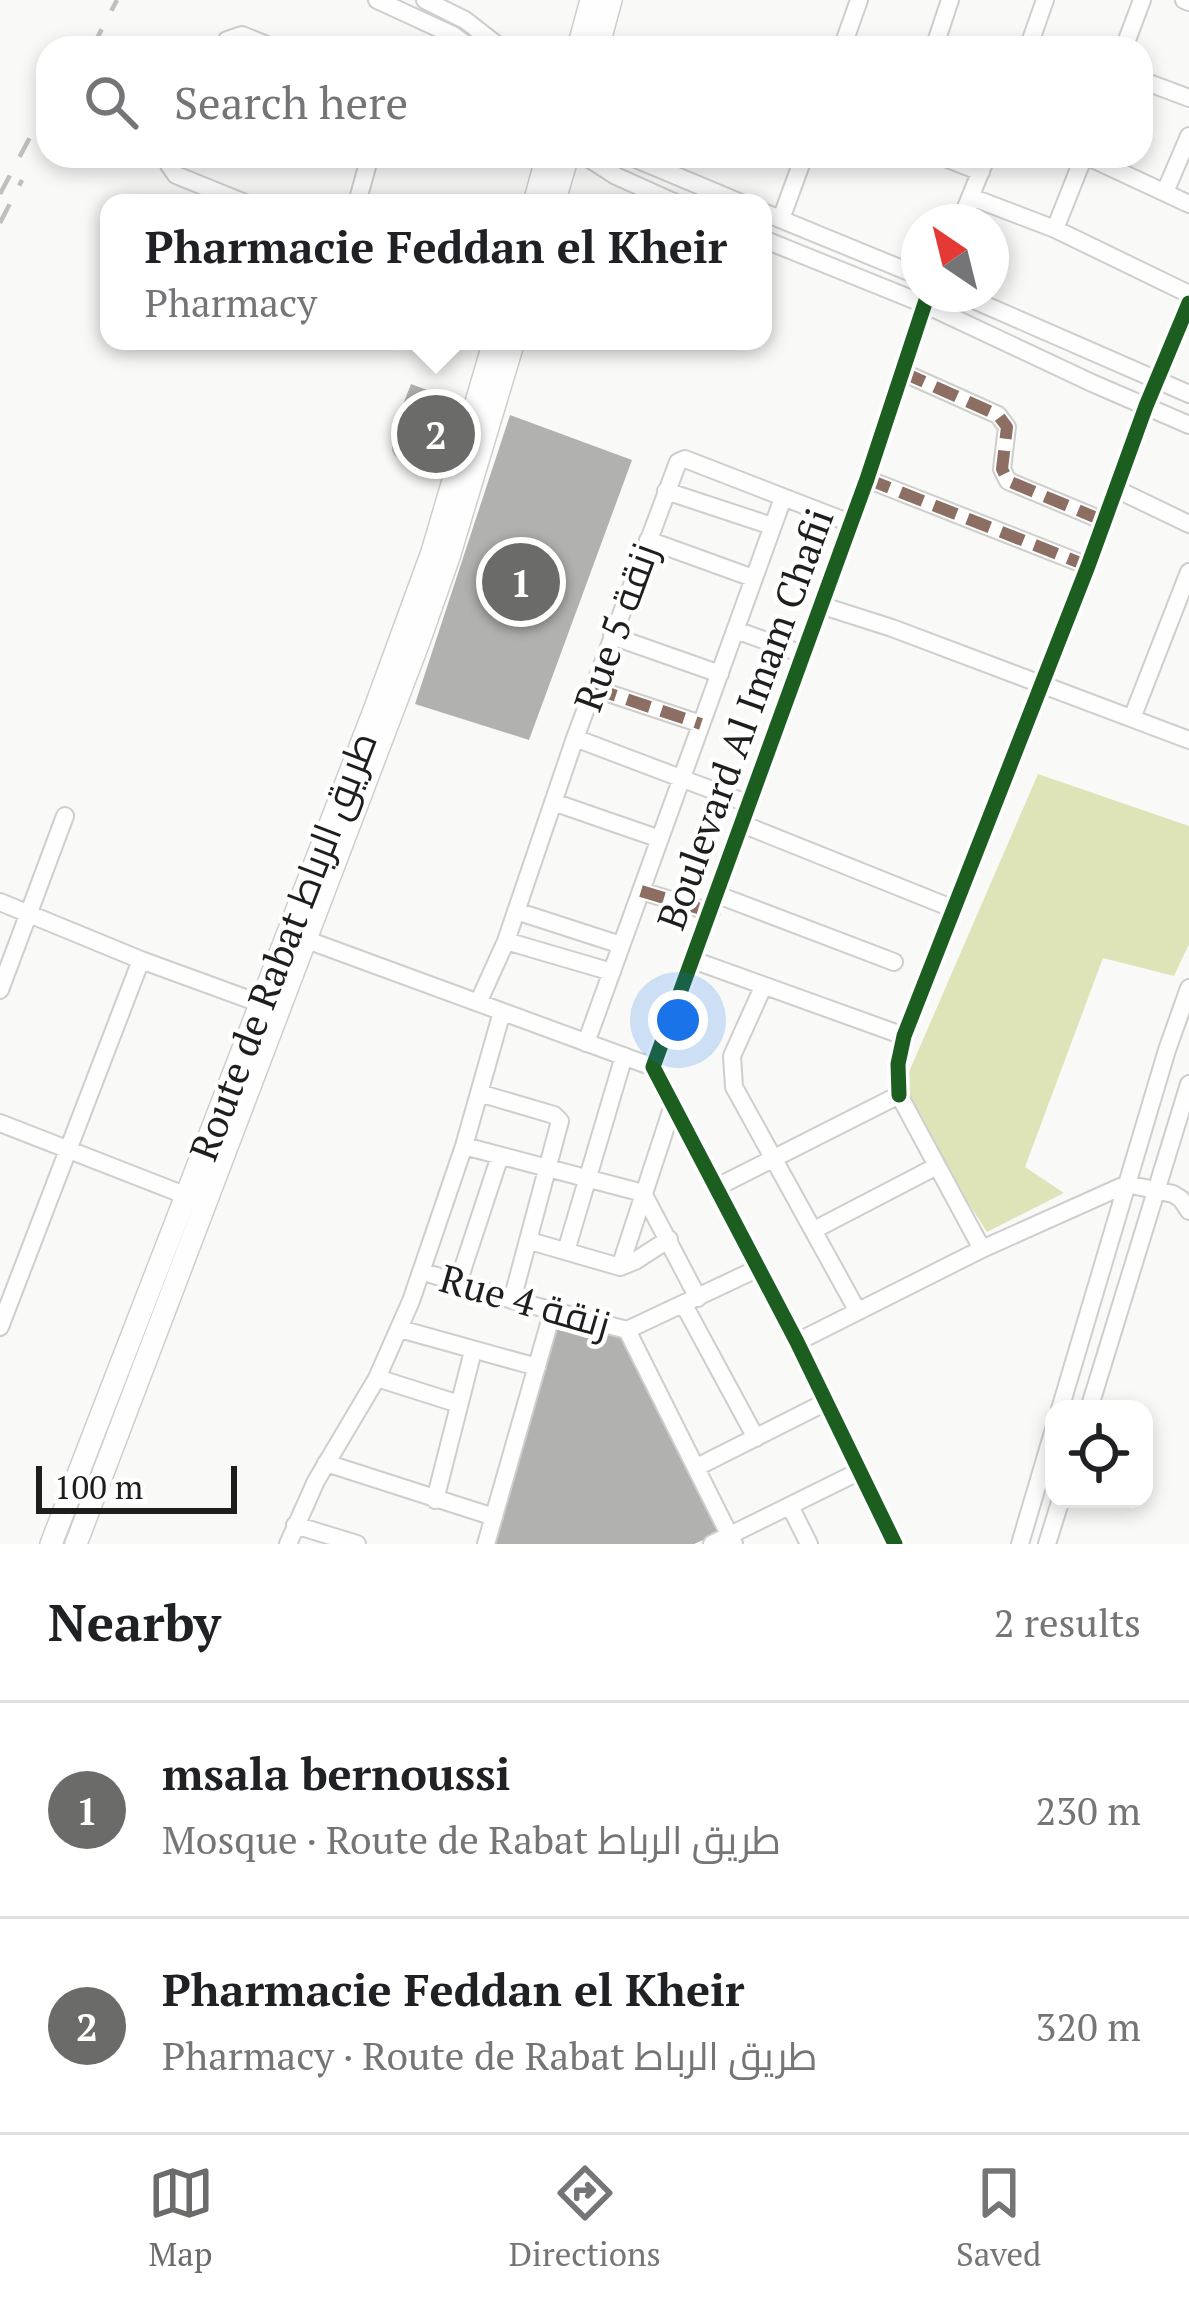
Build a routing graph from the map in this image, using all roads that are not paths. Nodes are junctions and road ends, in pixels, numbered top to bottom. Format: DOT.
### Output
graph roads {
  1 [pos="377,0"];
  2 [pos="424,0"];
  3 [pos="591,0"];
  4 [pos="611,0"];
  5 [pos="859,0"];
  6 [pos="950,0"];
  7 [pos="1045,0"];
  8 [pos="1142,0"];
  9 [pos="455,36"];
  10 [pos="486,36"];
  11 [pos="581,36"];
  12 [pos="601,36"];
  13 [pos="846,36"];
  14 [pos="938,36"];
  15 [pos="1032,36"];
  16 [pos="1128,36"];
  17 [pos="1153,84"];
  18 [pos="1189,98"];
  19 [pos="1189,136"];
  20 [pos="172,168"];
  21 [pos="605,168"];
  22 [pos="658,168"];
  23 [pos="800,168"];
  24 [pos="982,168"];
  25 [pos="1080,168"];
  26 [pos="1112,168"];
  27 [pos="1165,192"];
  28 [pos="222,194"];
  29 [pos="655,194"];
  30 [pos="720,194"];
  31 [pos="971,197"];
  32 [pos="968,204"];
  33 [pos="1189,204"];
  34 [pos="772,215"];
  35 [pos="782,219"];
  36 [pos="1055,229"];
  37 [pos="772,242"];
  38 [pos="901,269"];
  39 [pos="901,290"];
  40 [pos="1189,294"];
  41 [pos="1189,303"];
  42 [pos="922,312"];
  43 [pos="949,312"];
  44 [pos="1000,312"];
  45 [pos="491,350"];
  46 [pos="511,350"];
  47 [pos="902,372"];
  48 [pos="1157,380"];
  49 [pos="1189,394"];
  50 [pos="1147,406"];
  51 [pos="1189,425"];
  52 [pos="402,449"];
  53 [pos="456,470"];
  54 [pos="867,479"];
  55 [pos="1116,489"];
  56 [pos="666,491"];
  57 [pos="783,498"];
  58 [pos="1104,521"];
  59 [pos="850,523"];
  60 [pos="1189,524"];
  61 [pos="772,526"];
  62 [pos="648,540"];
  63 [pos="1088,566"];
  64 [pos="1189,572"];
  65 [pos="753,578"];
  66 [pos="820,605"];
  67 [pos="1169,623"];
  68 [pos="736,630"];
  69 [pos="1189,631"];
  70 [pos="612,636"];
  71 [pos="802,654"];
  72 [pos="720,674"];
  73 [pos="1042,684"];
  74 [pos="593,688"];
  75 [pos="1132,718"];
  76 [pos="701,724"];
  77 [pos="575,737"];
  78 [pos="1189,740"];
  79 [pos="682,776"];
  80 [pos="553,802"];
  81 [pos="749,804"];
  82 [pos="64,816"];
  83 [pos="742,824"];
  84 [pos="660,839"];
  85 [pos="641,891"];
  86 [pos="0,902"];
  87 [pos="714,903"];
  88 [pos="954,909"];
  89 [pos="516,911"];
  90 [pos="29,914"];
  91 [pos="298,937"];
  92 [pos="506,941"];
  93 [pos="621,945"];
  94 [pos="141,960"];
  95 [pos="693,960"];
  96 [pos="894,962"];
  97 [pos="612,973"];
  98 [pos="763,987"];
  99 [pos="1189,988"];
  100 [pos="0,990"];
  101 [pos="259,1003"];
  102 [pos="478,1003"];
  103 [pos="502,1012"];
  104 [pos="904,1036"];
  105 [pos="586,1042"];
  106 [pos="625,1056"];
  107 [pos="653,1067"];
  108 [pos="1189,1084"];
  109 [pos="479,1093"];
  110 [pos="899,1095"];
  111 [pos="673,1105"];
  112 [pos="0,1123"];
  113 [pos="1139,1144"];
  114 [pos="464,1146"];
  115 [pos="69,1150"];
  116 [pos="1169,1154"];
  117 [pos="500,1156"];
  118 [pos="776,1159"];
  119 [pos="937,1166"];
  120 [pos="548,1168"];
  121 [pos="586,1177"];
  122 [pos="1126,1184"];
  123 [pos="717,1187"];
  124 [pos="1158,1190"];
  125 [pos="643,1193"];
  126 [pos="187,1196"];
  127 [pos="1189,1211"];
  128 [pos="814,1230"];
  129 [pos="669,1239"];
  130 [pos="530,1241"];
  131 [pos="982,1249"];
  132 [pos="566,1250"];
  133 [pos="620,1267"];
  134 [pos="759,1268"];
  135 [pos="421,1271"];
  136 [pos="458,1283"];
  137 [pos="512,1300"];
  138 [pos="691,1302"];
  139 [pos="553,1310"];
  140 [pos="857,1310"];
  141 [pos="0,1327"];
  142 [pos="400,1329"];
  143 [pos="627,1330"];
  144 [pos="797,1342"];
  145 [pos="473,1352"];
  146 [pos="537,1367"];
  147 [pos="377,1378"];
  148 [pos="1063,1400"];
  149 [pos="1093,1400"];
  150 [pos="826,1402"];
  151 [pos="459,1404"];
  152 [pos="755,1438"];
  153 [pos="1045,1459"];
  154 [pos="326,1463"];
  155 [pos="697,1467"];
  156 [pos="860,1471"];
  157 [pos="435,1500"];
  158 [pos="790,1506"];
  159 [pos="1058,1508"];
  160 [pos="494,1517"];
  161 [pos="296,1526"];
  162 [pos="732,1540"];
  163 [pos="51,1544"];
  164 [pos="76,1544"];
  165 [pos="288,1544"];
  166 [pos="357,1544"];
  167 [pos="486,1544"];
  168 [pos="712,1544"];
  169 [pos="809,1544"];
  170 [pos="895,1544"];
  171 [pos="1020,1544"];
  172 [pos="1047,1544"];
  1 -- 9 [label="street"];
  2 -- 10 [label="street"];
  3 -- 11 [label="main road"];
  4 -- 12 [label="main road"];
  5 -- 13 [label="street"];
  6 -- 14 [label="street"];
  7 -- 15 [label="street"];
  8 -- 16 [label="street"];
  17 -- 18 [label="street"];
  19 -- 27 [label="street"];
  20 -- 28 [label="street"];
  21 -- 29 [label="street"];
  22 -- 30 [label="street"];
  23 -- 35 [label="street"];
  24 -- 31 [label="street"];
  25 -- 36 [label="street"];
  26 -- 27 [label="street"];
  27 -- 33 [label="street"];
  31 -- 32 [label="street"];
  31 -- 36 [label="street"];
  34 -- 35 [label="street"];
  35 -- 38 [label="street"];
  36 -- 40 [label="street"];
  37 -- 39 [label="street"];
  41 -- 48 [label="street"];
  42 -- 47 [label="street, Boulevard Al Imam Chafii"];
  43 -- 50 [label="street"];
  44 -- 48 [label="street"];
  45 -- 53 [label="main road, Route de Rabat طريق الرباط"];
  46 -- 91 [label="main road, Route de Rabat طريق الرباط"];
  47 -- 54 [label="street, Boulevard Al Imam Chafii"];
  47 -- 58 [label="street"];
  48 -- 49 [label="street"];
  48 -- 50 [label="street"];
  50 -- 51 [label="street"];
  50 -- 55 [label="street"];
  52 -- 53 [label="street"];
  53 -- 91 [label="main road, Route de Rabat طريق الرباط"];
  54 -- 59 [label="street, Boulevard Al Imam Chafii"];
  54 -- 63 [label="street"];
  55 -- 58 [label="street"];
  55 -- 60 [label="street"];
  56 -- 57 [label="street, Rue 5 زنقة"];
  56 -- 61 [label="street"];
  56 -- 62 [label="street, Rue 5 زنقة"];
  57 -- 59 [label="street"];
  57 -- 61 [label="street"];
  58 -- 63 [label="street"];
  59 -- 66 [label="street, Boulevard Al Imam Chafii"];
  61 -- 65 [label="street"];
  62 -- 65 [label="street"];
  62 -- 70 [label="street, Rue 5 زنقة"];
  63 -- 73 [label="street"];
  64 -- 67 [label="street"];
  65 -- 68 [label="street"];
  66 -- 71 [label="street, Boulevard Al Imam Chafii"];
  66 -- 73 [label="street"];
  67 -- 69 [label="street"];
  67 -- 75 [label="street"];
  68 -- 71 [label="street"];
  68 -- 72 [label="street"];
  70 -- 72 [label="street"];
  70 -- 74 [label="street, Rue 5 زنقة"];
  71 -- 81 [label="street, Boulevard Al Imam Chafii"];
  72 -- 76 [label="street"];
  73 -- 75 [label="street"];
  73 -- 88 [label="street"];
  74 -- 76 [label="street"];
  74 -- 77 [label="street, Rue 5 زنقة"];
  75 -- 78 [label="street"];
  76 -- 79 [label="street"];
  77 -- 79 [label="street"];
  77 -- 80 [label="street, Rue 5 زنقة"];
  79 -- 81 [label="street"];
  79 -- 84 [label="street"];
  80 -- 84 [label="street"];
  80 -- 89 [label="street, Rue 5 زنقة"];
  81 -- 83 [label="street, Boulevard Al Imam Chafii"];
  82 -- 90 [label="street"];
  83 -- 87 [label="street, Boulevard Al Imam Chafii"];
  83 -- 88 [label="street"];
  84 -- 85 [label="street"];
  85 -- 87 [label="street"];
  85 -- 93 [label="street"];
  86 -- 90 [label="street"];
  87 -- 95 [label="street, Boulevard Al Imam Chafii"];
  87 -- 96 [label="street"];
  88 -- 104 [label="street"];
  89 -- 92 [label="street, Rue 5 زنقة"];
  89 -- 93 [label="street"];
  90 -- 94 [label="street"];
  90 -- 100 [label="street"];
  91 -- 101 [label="main road, Route de Rabat طريق الرباط"];
  91 -- 102 [label="street"];
  91 -- 164 [label="main road, Route de Rabat طريق الرباط"];
  92 -- 97 [label="street"];
  92 -- 102 [label="street, Rue 5 زنقة"];
  93 -- 97 [label="street"];
  94 -- 101 [label="street"];
  94 -- 115 [label="street"];
  95 -- 98 [label="street"];
  95 -- 107 [label="street, Boulevard Al Imam Chafii"];
  97 -- 105 [label="street"];
  98 -- 104 [label="street"];
  98 -- 118 [label="street"];
  99 -- 113 [label="street"];
  101 -- 126 [label="main road, Route de Rabat طريق الرباط"];
  102 -- 103 [label="street"];
  103 -- 105 [label="street"];
  103 -- 109 [label="street"];
  104 -- 110 [label="street"];
  105 -- 106 [label="street"];
  106 -- 107 [label="street"];
  106 -- 121 [label="street"];
  107 -- 111 [label="street"];
  108 -- 116 [label="street"];
  109 -- 114 [label="street"];
  109 -- 120 [label="street"];
  110 -- 118 [label="street"];
  110 -- 119 [label="street"];
  111 -- 123 [label="street"];
  111 -- 125 [label="street"];
  112 -- 115 [label="street"];
  113 -- 116 [label="street"];
  113 -- 122 [label="street"];
  114 -- 117 [label="street"];
  114 -- 135 [label="street"];
  115 -- 126 [label="street"];
  115 -- 141 [label="street"];
  116 -- 124 [label="street"];
  117 -- 120 [label="street"];
  117 -- 136 [label="street"];
  118 -- 123 [label="street"];
  118 -- 128 [label="street"];
  119 -- 128 [label="street"];
  119 -- 131 [label="street"];
  120 -- 121 [label="street"];
  120 -- 130 [label="street"];
  121 -- 125 [label="street"];
  121 -- 132 [label="street"];
  122 -- 124 [label="street"];
  122 -- 131 [label="street"];
  122 -- 148 [label="street"];
  123 -- 134 [label="street"];
  124 -- 127 [label="street"];
  124 -- 149 [label="street"];
  125 -- 129 [label="street"];
  125 -- 133 [label="street"];
  126 -- 163 [label="main road, Route de Rabat طريق الرباط"];
  128 -- 140 [label="street"];
  129 -- 133 [label="street"];
  129 -- 138 [label="street"];
  130 -- 132 [label="street"];
  130 -- 137 [label="street"];
  131 -- 140 [label="street"];
  132 -- 133 [label="street"];
  134 -- 138 [label="street, Rue 4 زنقة"];
  134 -- 144 [label="street"];
  135 -- 136 [label="street, Rue 4 زنقة"];
  135 -- 142 [label="street"];
  136 -- 137 [label="street, Rue 4 زنقة"];
  137 -- 139 [label="street, Rue 4 زنقة"];
  138 -- 143 [label="street, Rue 4 زنقة"];
  138 -- 152 [label="street"];
  139 -- 143 [label="street, Rue 4 زنقة"];
  139 -- 146 [label="street"];
  140 -- 144 [label="street"];
  142 -- 145 [label="street"];
  142 -- 147 [label="street"];
  143 -- 155 [label="street"];
  144 -- 150 [label="street"];
  145 -- 146 [label="street"];
  145 -- 151 [label="street"];
  146 -- 160 [label="street"];
  147 -- 151 [label="street"];
  147 -- 154 [label="street"];
  150 -- 152 [label="street"];
  150 -- 156 [label="street"];
  151 -- 157 [label="street"];
  152 -- 155 [label="street"];
  153 -- 171 [label="street"];
  154 -- 157 [label="street"];
  154 -- 161 [label="street"];
  155 -- 162 [label="street"];
  156 -- 158 [label="street"];
  156 -- 170 [label="street"];
  157 -- 160 [label="street"];
  158 -- 162 [label="street"];
  158 -- 169 [label="street"];
  159 -- 172 [label="street"];
  160 -- 167 [label="street"];
  161 -- 165 [label="street"];
  161 -- 166 [label="street"];
  162 -- 168 [label="street"];
}
